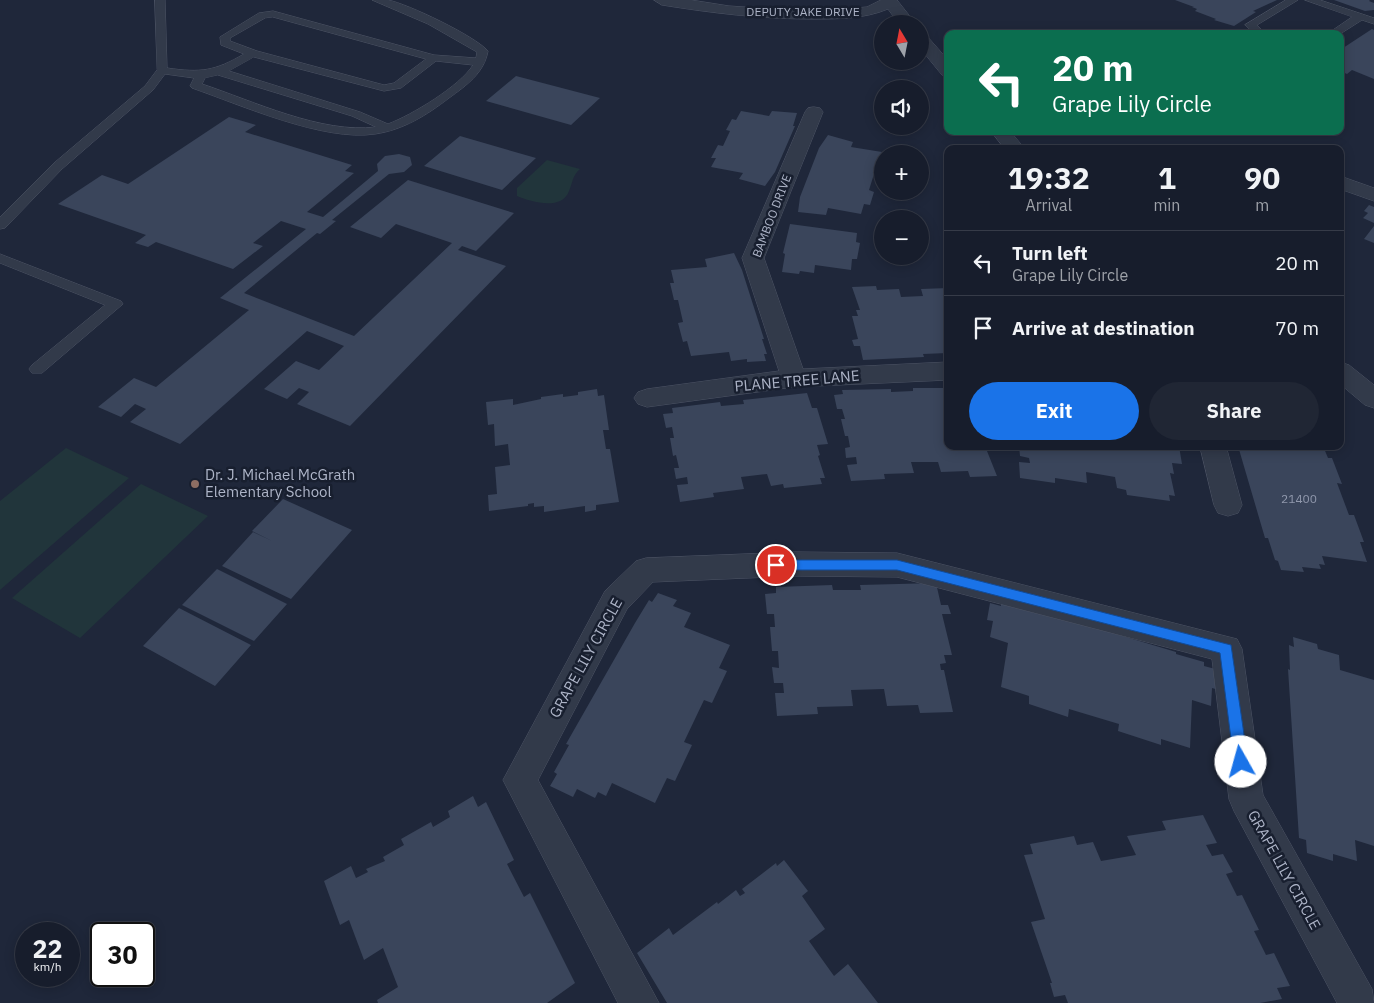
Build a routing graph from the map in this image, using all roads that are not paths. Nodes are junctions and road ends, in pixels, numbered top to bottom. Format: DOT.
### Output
graph roads {
  1 [pos="160,0"];
  2 [pos="377,0"];
  3 [pos="662,0"];
  4 [pos="868,0"];
  5 [pos="1293,0"];
  6 [pos="1310,0"];
  7 [pos="890,2"];
  8 [pos="901,15"];
  9 [pos="1360,17"];
  10 [pos="1374,21"];
  11 [pos="1256,30"];
  12 [pos="1339,30"];
  13 [pos="929,49"];
  14 [pos="253,54"];
  15 [pos="434,58"];
  16 [pos="481,62"];
  17 [pos="944,66"];
  18 [pos="162,70"];
  19 [pos="220,72"];
  20 [pos="200,76"];
  21 [pos="814,112"];
  22 [pos="386,127"];
  23 [pos="1004,135"];
  24 [pos="1012,145"];
  25 [pos="1344,184"];
  26 [pos="1374,195"];
  27 [pos="0,225"];
  28 [pos="0,258"];
  29 [pos="36,369"];
  30 [pos="944,372"];
  31 [pos="1344,375"];
  32 [pos="794,378"];
  33 [pos="647,398"];
  34 [pos="1374,399"];
  35 [pos="1214,450"];
  36 [pos="1228,505"];
  37 [pos="639,1003"];
  38 [pos="1358,1003"];
  1 -- 18 [label="lane"];
  2 -- 16 [label="lane"];
  3 -- 7 [label="street, DEPUTY JAKE DRIVE"];
  4 -- 7 [label="street, DEPUTY JAKE DRIVE"];
  5 -- 11 [label="lane"];
  6 -- 9 [label="lane"];
  7 -- 8 [label="street"];
  9 -- 10 [label="lane"];
  9 -- 12 [label="lane"];
  13 -- 17 [label="street"];
  14 -- 15 [label="lane"];
  14 -- 15 [label="lane"];
  14 -- 19 [label="lane"];
  15 -- 16 [label="lane"];
  16 -- 22 [label="lane"];
  18 -- 20 [label="lane"];
  18 -- 27 [label="lane"];
  19 -- 20 [label="lane"];
  19 -- 22 [label="lane"];
  20 -- 22 [label="lane"];
  21 -- 32 [label="street, BAMBOO DRIVE"];
  23 -- 24 [label="street"];
  25 -- 26 [label="street"];
  28 -- 29 [label="lane"];
  30 -- 32 [label="street, PLANE TREE LANE"];
  31 -- 34 [label="street"];
  32 -- 33 [label="street, PLANE TREE LANE"];
  35 -- 36 [label="street"];
  37 -- 38 [label="street, GRAPE LILY CIRCLE"];
}
